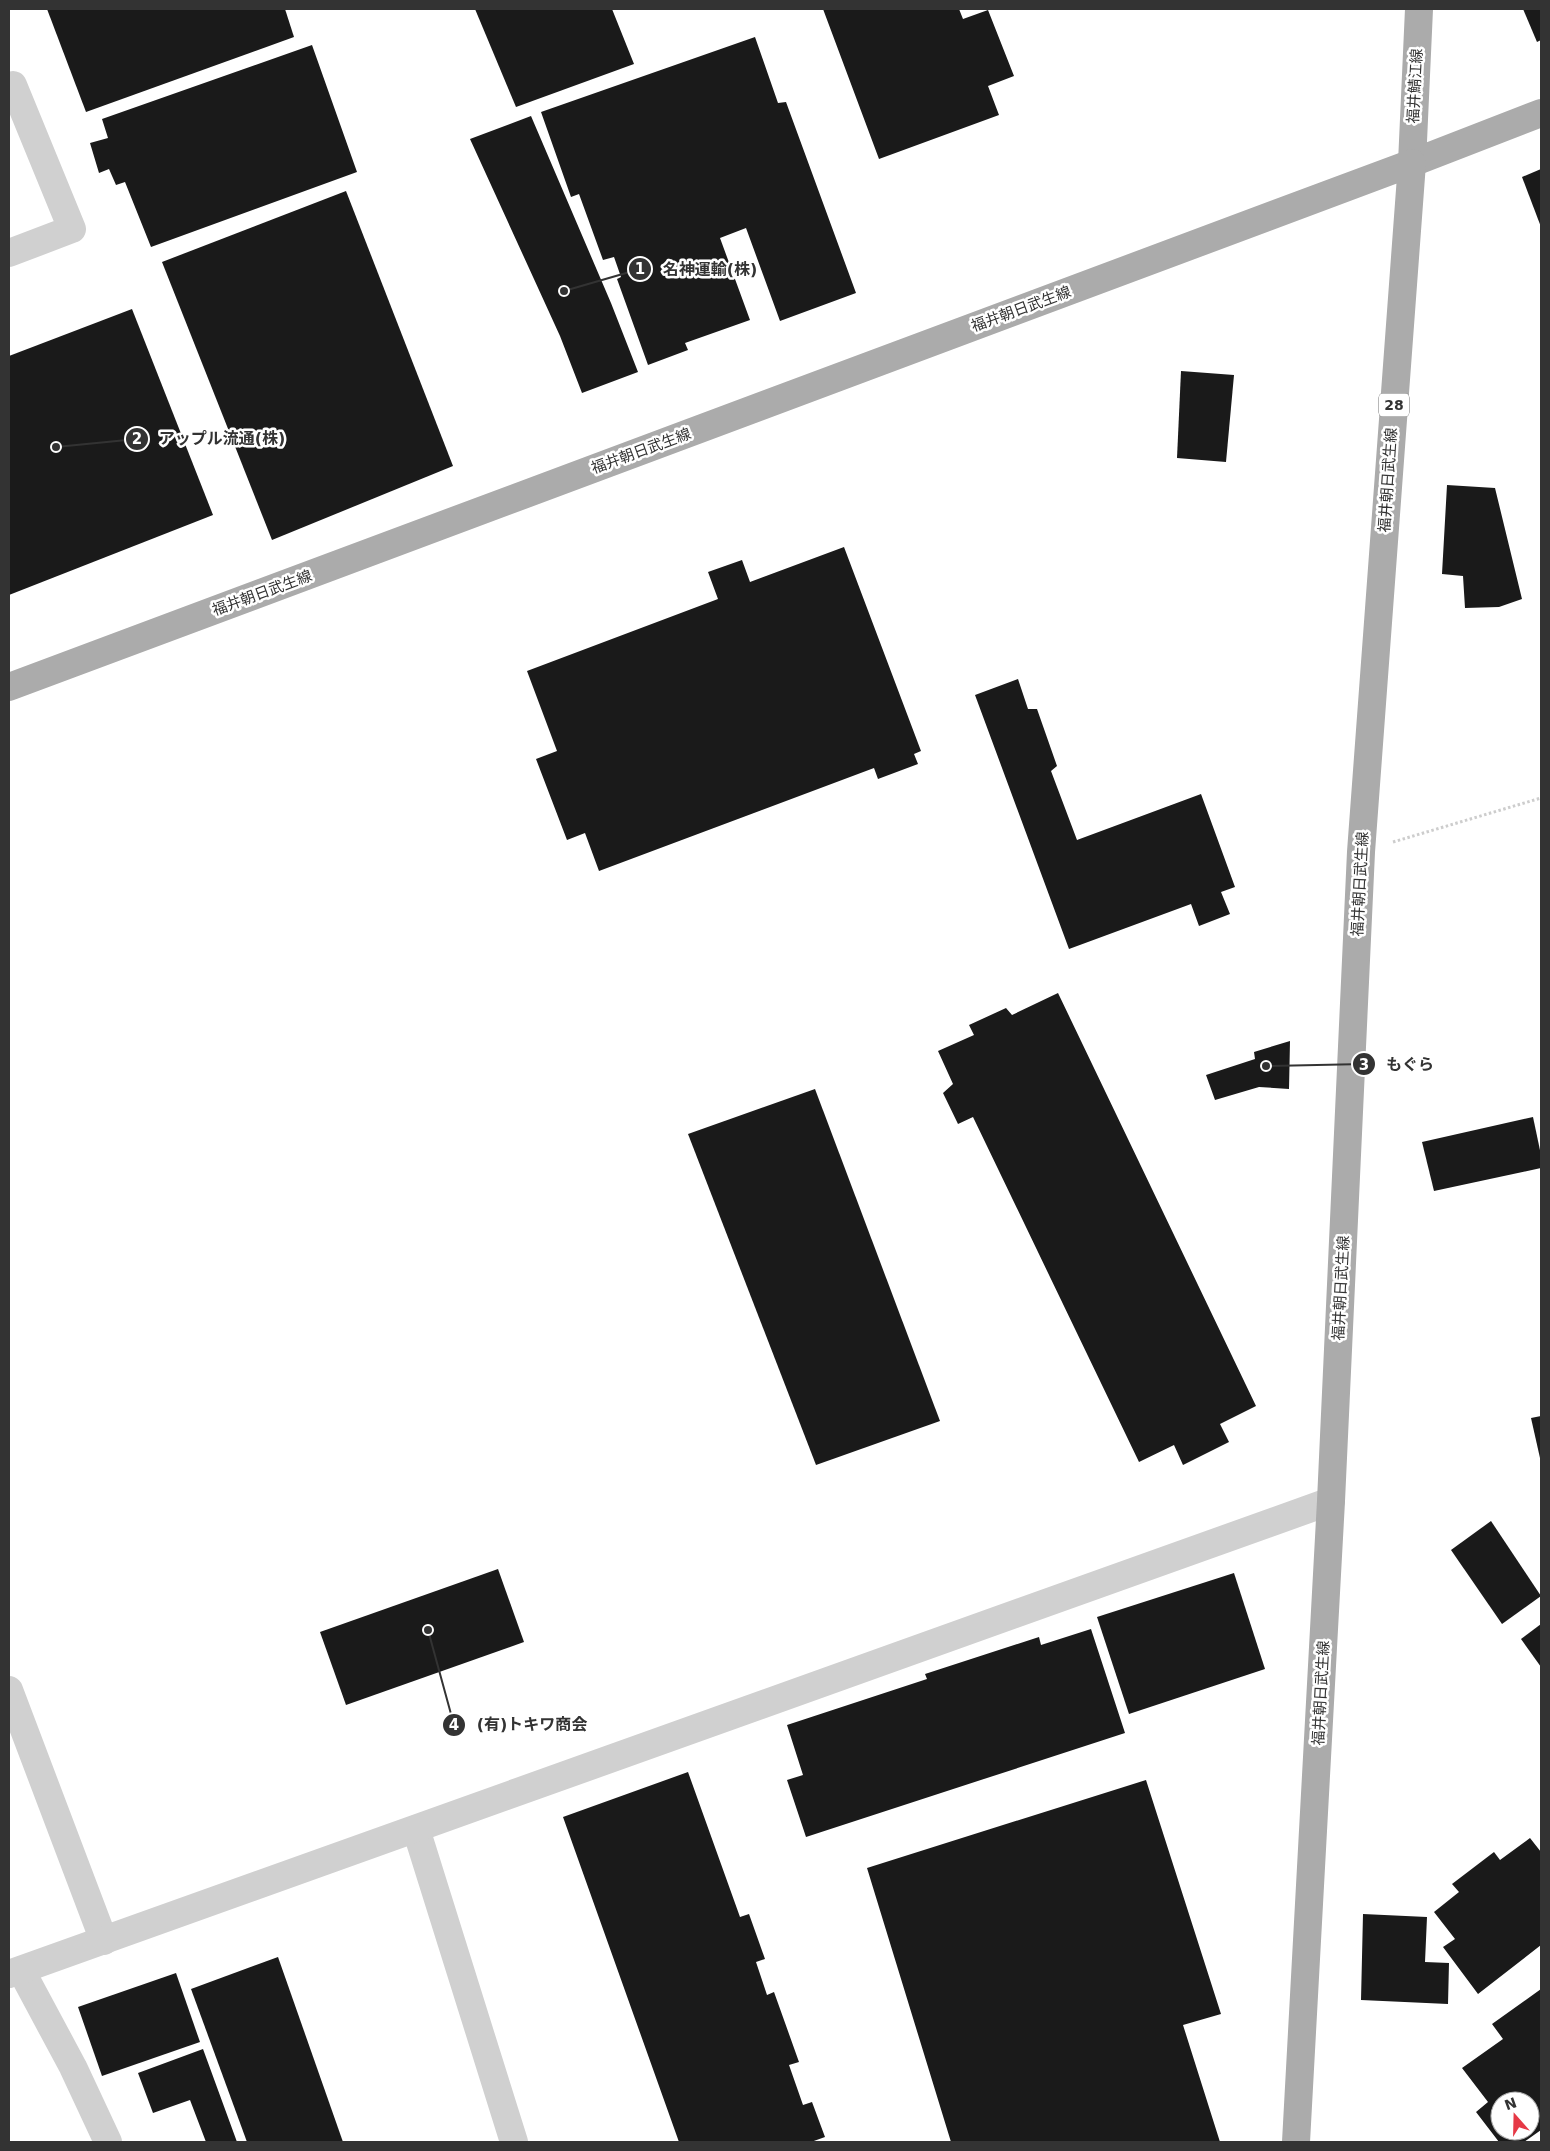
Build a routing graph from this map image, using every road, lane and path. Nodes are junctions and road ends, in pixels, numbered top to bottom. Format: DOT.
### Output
graph roads {
  1 [pos="1419,9"];
  2 [pos="9,86"];
  3 [pos="1541,113"];
  4 [pos="1412,164"];
  5 [pos="9,253"];
  6 [pos="9,687"];
  7 [pos="1541,798"];
  8 [pos="1361,852"];
  9 [pos="1331,1501"];
  10 [pos="9,1690"];
  11 [pos="416,1829"];
  12 [pos="104,1941"];
  13 [pos="15,1972"];
  14 [pos="108,2142"];
  15 [pos="514,2142"];
  16 [pos="1296,2142"];
  1 -- 4 [label="main road, 福井鯖江線"];
  2 -- 5 [label="street"];
  3 -- 4 [label="main road"];
  4 -- 6 [label="main road, 福井朝日武生線"];
  4 -- 8 [label="main road, 福井朝日武生線 / 28"];
  7 -- 8 [label="path"];
  8 -- 9 [label="main road, 福井朝日武生線 / 28"];
  9 -- 11 [label="street"];
  9 -- 16 [label="main road, 福井朝日武生線 / 28"];
  10 -- 12 [label="street"];
  11 -- 12 [label="street"];
  11 -- 15 [label="street"];
  12 -- 13 [label="street"];
  13 -- 14 [label="street"];
}
